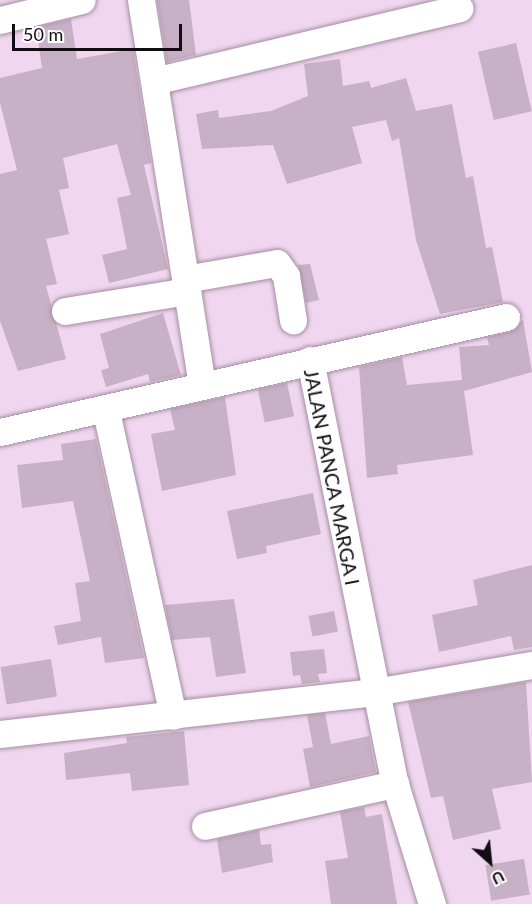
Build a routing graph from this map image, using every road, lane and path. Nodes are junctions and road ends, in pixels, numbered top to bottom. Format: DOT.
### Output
graph roads {
  1 [pos="82,0"];
  2 [pos="141,0"];
  3 [pos="459,8"];
  4 [pos="0,20"];
  5 [pos="158,80"];
  6 [pos="186,285"];
  7 [pos="65,311"];
  8 [pos="506,317"];
  9 [pos="293,320"];
  10 [pos="310,360"];
  11 [pos="202,385"];
  12 [pos="106,411"];
  13 [pos="0,432"];
  14 [pos="532,665"];
  15 [pos="375,693"];
  16 [pos="173,716"];
  17 [pos="0,734"];
  18 [pos="395,784"];
  19 [pos="205,826"];
  20 [pos="432,904"];
  1 -- 4 [label="street"];
  2 -- 5 [label="street"];
  3 -- 5 [label="street"];
  5 -- 6 [label="street"];
  6 -- 7 [label="street"];
  6 -- 9 [label="street"];
  6 -- 11 [label="street"];
  8 -- 10 [label="street"];
  10 -- 11 [label="street, JALAN PANCA MARGA I"];
  10 -- 15 [label="street, JALAN PANCA MARGA I"];
  11 -- 12 [label="street, JALAN PANCA MARGA I"];
  12 -- 13 [label="street, JALAN PANCA MARGA I"];
  12 -- 16 [label="street"];
  14 -- 15 [label="street"];
  15 -- 16 [label="street"];
  15 -- 18 [label="street, JALAN PANCA MARGA I"];
  16 -- 17 [label="street"];
  18 -- 19 [label="street"];
  18 -- 20 [label="street, JALAN PANCA MARGA I"];
}
